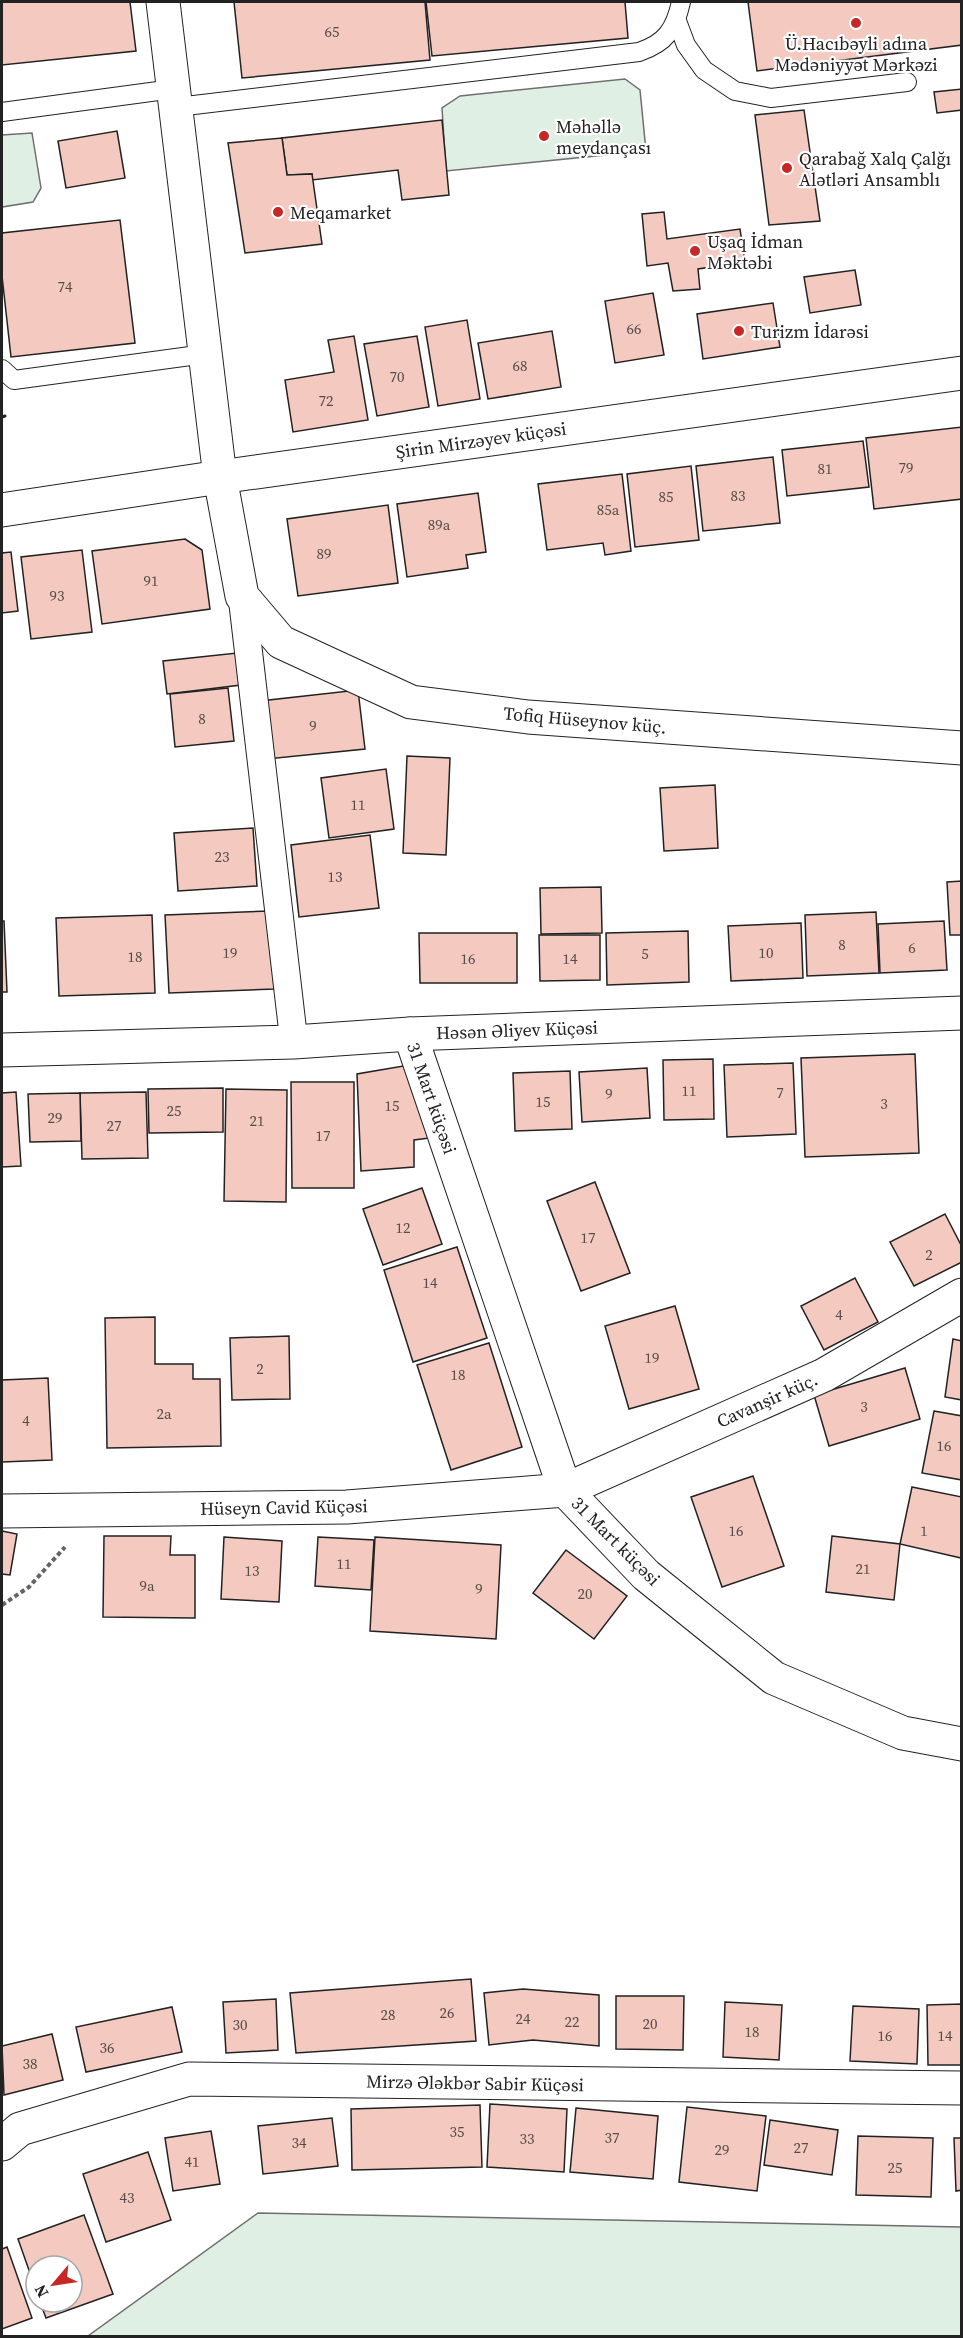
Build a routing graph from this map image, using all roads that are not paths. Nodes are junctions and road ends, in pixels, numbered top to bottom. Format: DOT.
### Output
graph roads {
  1 [pos="163,2"];
  2 [pos="681,2"];
  3 [pos="677,21"];
  4 [pos="907,82"];
  5 [pos="175,98"];
  6 [pos="2,112"];
  7 [pos="205,354"];
  8 [pos="2,369"];
  9 [pos="962,373"];
  10 [pos="220,477"];
  11 [pos="2,510"];
  12 [pos="242,596"];
  13 [pos="962,748"];
  14 [pos="962,1013"];
  15 [pos="410,1034"];
  16 [pos="294,1041"];
  17 [pos="2,1050"];
  18 [pos="962,1295"];
  19 [pos="565,1490"];
  20 [pos="2,1510"];
  21 [pos="962,1744"];
  22 [pos="962,2088"];
  23 [pos="2,2144"];
  1 -- 5 [label="street"];
  2 -- 3 [label="lane"];
  3 -- 4 [label="lane"];
  3 -- 5 [label="lane"];
  5 -- 6 [label="lane"];
  5 -- 7 [label="street"];
  7 -- 8 [label="lane"];
  7 -- 10 [label="street"];
  9 -- 10 [label="street, Şirin Mirzəyev küçəsi"];
  10 -- 11 [label="street, Şirin Mirzəyev küçəsi"];
  10 -- 12 [label="street"];
  12 -- 13 [label="street, Tofiq Hüseynov küç."];
  12 -- 16 [label="street"];
  14 -- 15 [label="street, Həsən Əliyev Küçəsi"];
  15 -- 16 [label="street, Həsən Əliyev Küçəsi"];
  15 -- 19 [label="street, 31 Mart küçəsi"];
  16 -- 17 [label="street, Həsən Əliyev Küçəsi"];
  18 -- 19 [label="street, Cavanşir küç."];
  19 -- 20 [label="street, Hüseyn Cavid Küçəsi"];
  19 -- 21 [label="street, 31 Mart küçəsi"];
  22 -- 23 [label="street, Mirzə Ələkbər Sabir Küçəsi"];
}
